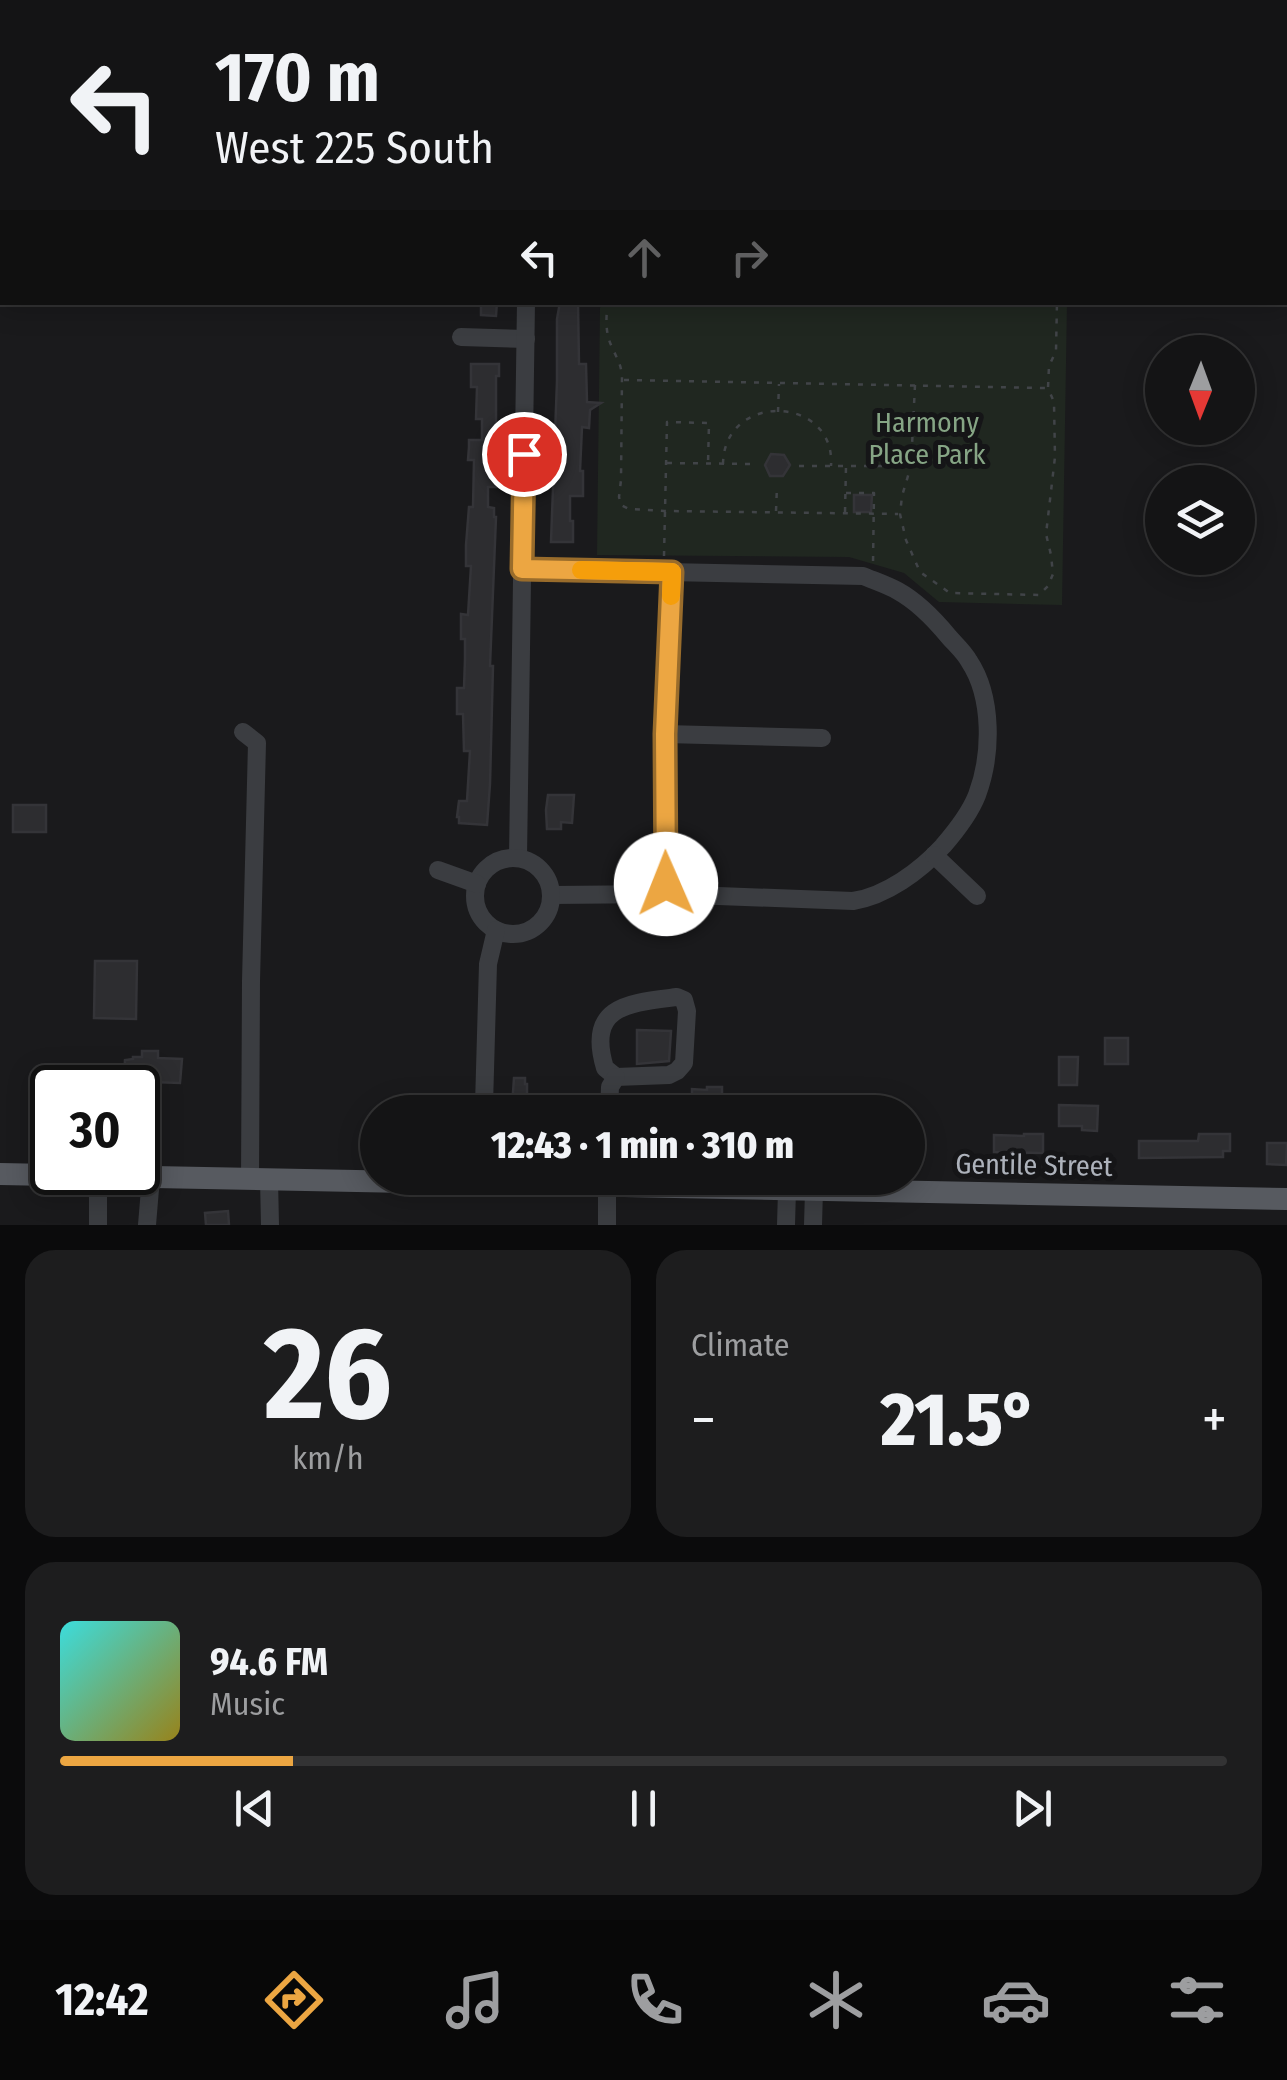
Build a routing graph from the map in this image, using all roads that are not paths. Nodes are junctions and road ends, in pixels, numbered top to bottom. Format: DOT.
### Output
graph roads {
  1 [pos="526,305"];
  2 [pos="461,338"];
  3 [pos="526,338"];
  4 [pos="668,565"];
  5 [pos="522,569"];
  6 [pos="243,732"];
  7 [pos="665,734"];
  8 [pos="822,738"];
  9 [pos="934,855"];
  10 [pos="518,858"];
  11 [pos="438,870"];
  12 [pos="477,884"];
  13 [pos="666,894"];
  14 [pos="551,895"];
  15 [pos="977,896"];
  16 [pos="496,930"];
  17 [pos="616,1076"];
  18 [pos="484,1095"];
  19 [pos="610,1095"];
  20 [pos="0,1174"];
  21 [pos="30,1175"];
  22 [pos="160,1177"];
  23 [pos="260,1179"];
  24 [pos="360,1179"];
  25 [pos="925,1192"];
  26 [pos="98,1195"];
  27 [pos="150,1195"];
  28 [pos="607,1195"];
  29 [pos="787,1195"];
  30 [pos="814,1195"];
  31 [pos="1287,1200"];
  32 [pos="98,1225"];
  33 [pos="146,1225"];
  34 [pos="270,1225"];
  35 [pos="607,1225"];
  36 [pos="786,1225"];
  37 [pos="814,1225"];
  1 -- 3 [label="street"];
  2 -- 3 [label="street"];
  3 -- 5 [label="street"];
  4 -- 5 [label="street"];
  4 -- 7 [label="street"];
  4 -- 9 [label="street"];
  5 -- 10 [label="street"];
  6 -- 23 [label="street"];
  7 -- 8 [label="street"];
  7 -- 13 [label="street"];
  9 -- 13 [label="street"];
  9 -- 15 [label="street"];
  10 -- 12 [label="street"];
  10 -- 14 [label="street"];
  11 -- 12 [label="street"];
  12 -- 16 [label="street"];
  13 -- 14 [label="street"];
  14 -- 16 [label="street"];
  16 -- 18 [label="street"];
  17 -- 17 [label="street"];
  17 -- 19 [label="street"];
  20 -- 21 [label="main road, Gentile Street"];
  22 -- 23 [label="main road, Gentile Street"];
  23 -- 24 [label="main road, Gentile Street"];
  23 -- 34 [label="street"];
  25 -- 31 [label="main road, Gentile Street"];
  26 -- 32 [label="street"];
  27 -- 33 [label="street"];
  28 -- 35 [label="street"];
  29 -- 36 [label="street"];
  30 -- 37 [label="street"];
}
